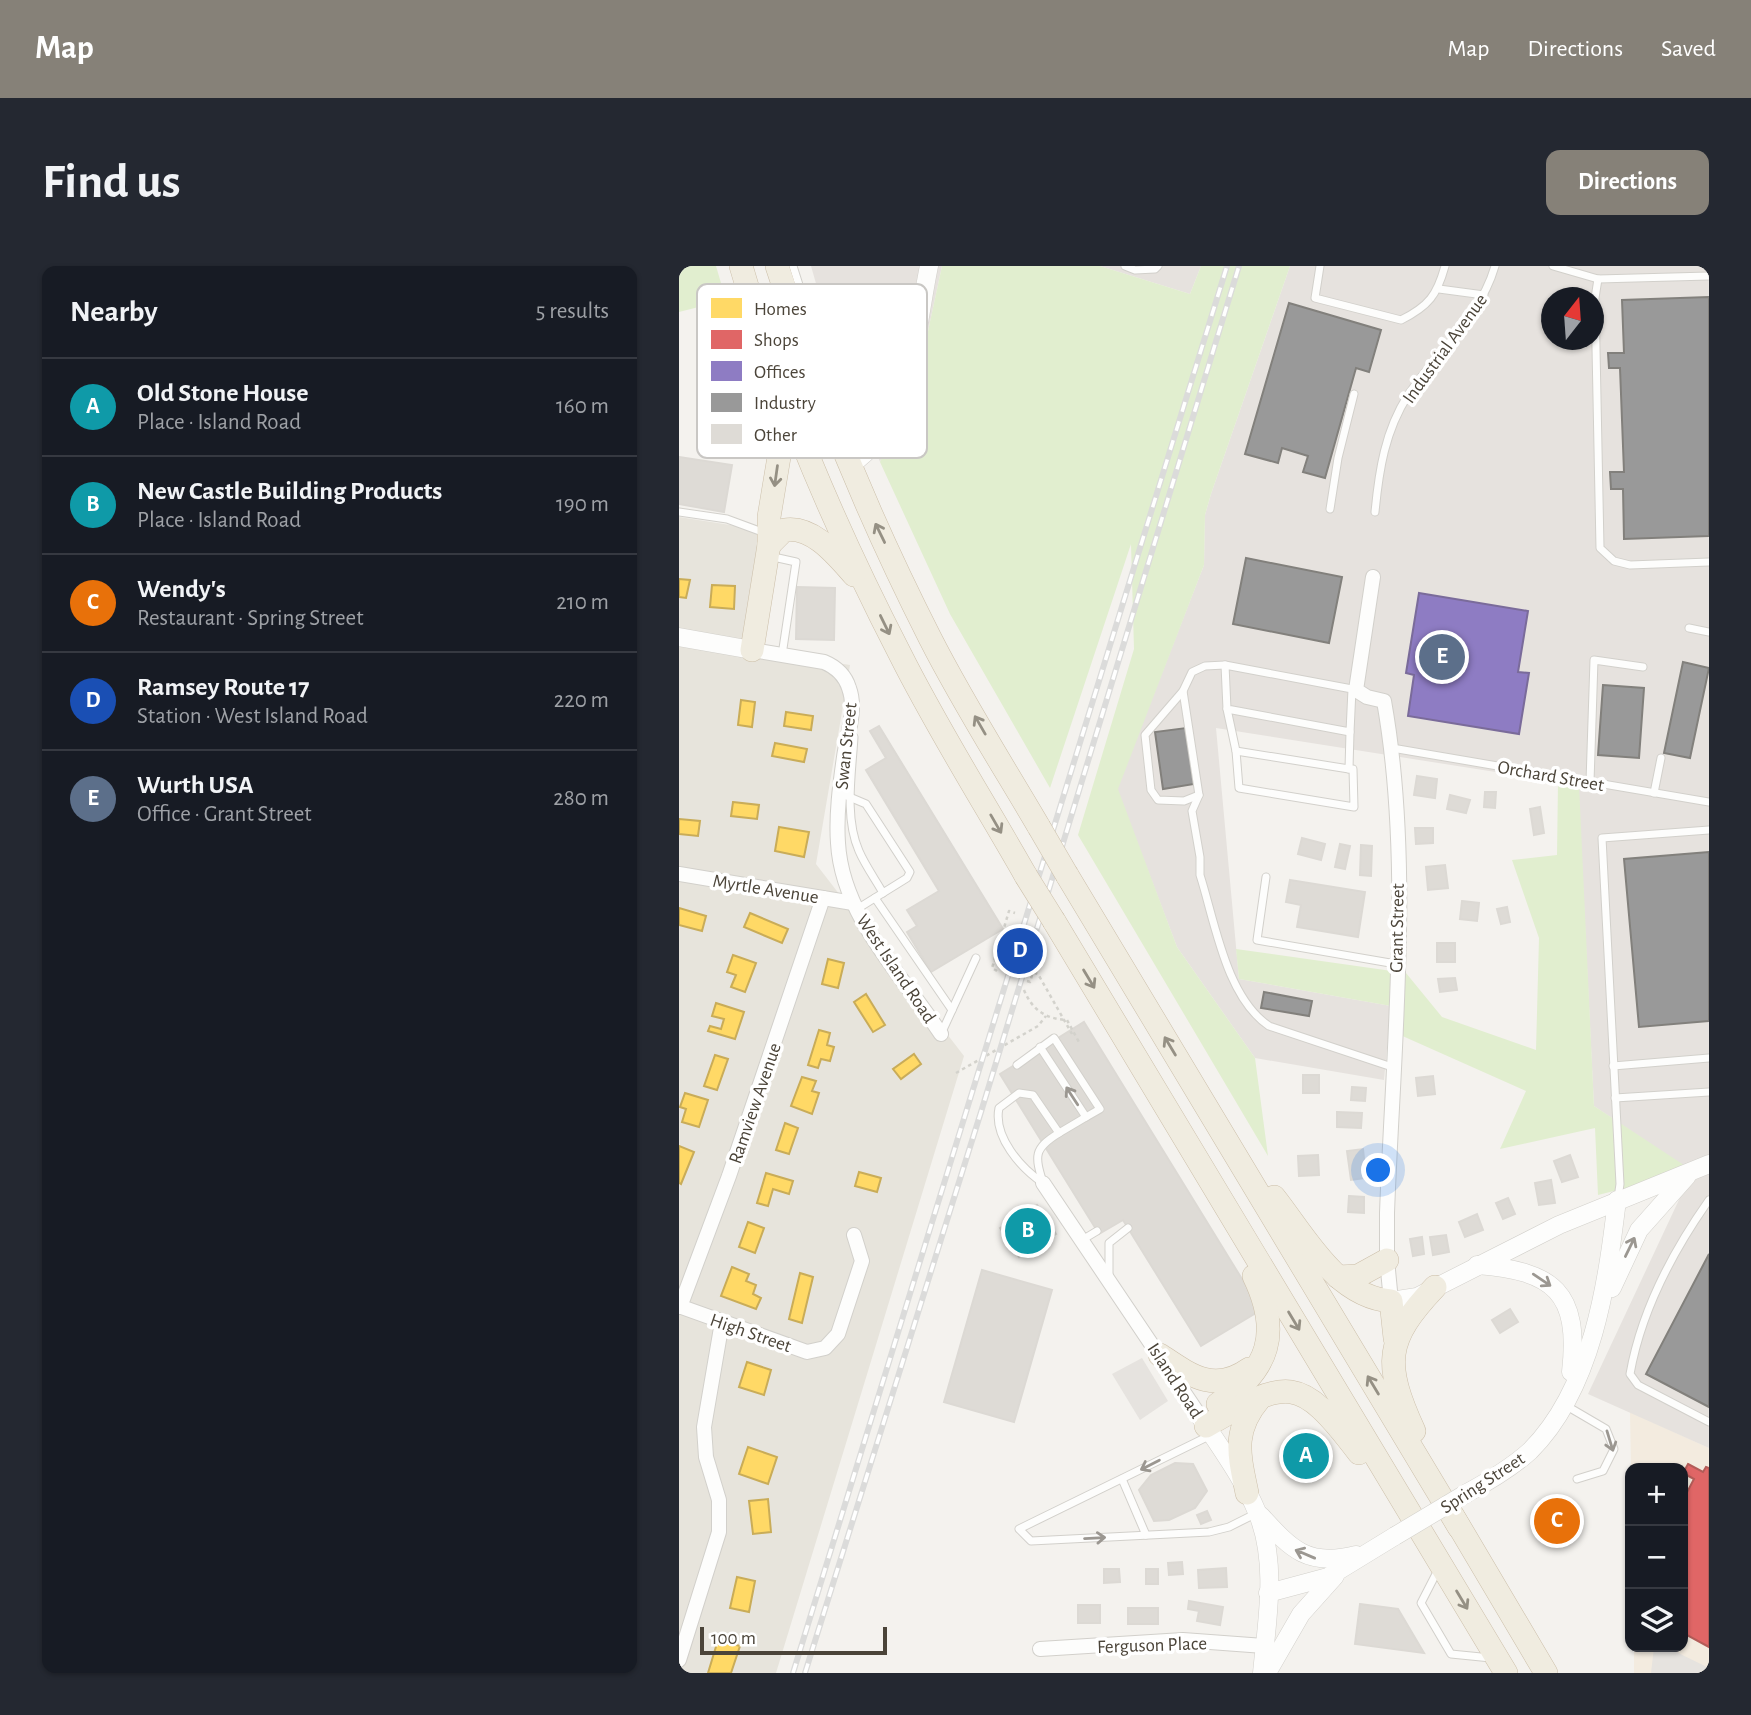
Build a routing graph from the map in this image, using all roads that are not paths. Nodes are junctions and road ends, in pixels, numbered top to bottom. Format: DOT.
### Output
graph roads {
  1 [pos="741,266"];
  2 [pos="777,266"];
  3 [pos="793,266"];
  4 [pos="929,266"];
  5 [pos="1125,266"];
  6 [pos="1158,266"];
  7 [pos="1320,266"];
  8 [pos="1445,266"];
  9 [pos="1495,266"];
  10 [pos="1553,266"];
  11 [pos="1709,276"];
  12 [pos="1598,279"];
  13 [pos="747,284"];
  14 [pos="783,284"];
  15 [pos="799,284"];
  16 [pos="925,284"];
  17 [pos="1439,289"];
  18 [pos="1484,295"];
  19 [pos="1354,394"];
  20 [pos="779,458"];
  21 [pos="809,458"];
  22 [pos="845,458"];
  23 [pos="848,458"];
  24 [pos="861,458"];
  25 [pos="849,467"];
  26 [pos="1330,509"];
  27 [pos="679,512"];
  28 [pos="1375,512"];
  29 [pos="769,545"];
  30 [pos="1709,562"];
  31 [pos="1373,577"];
  32 [pos="872,597"];
  33 [pos="1689,628"];
  34 [pos="1709,632"];
  35 [pos="679,637"];
  36 [pos="752,650"];
  37 [pos="782,655"];
  38 [pos="1225,665"];
  39 [pos="1643,667"];
  40 [pos="1354,690"];
  41 [pos="1183,691"];
  42 [pos="1227,709"];
  43 [pos="1350,732"];
  44 [pos="1392,748"];
  45 [pos="1236,751"];
  46 [pos="1661,758"];
  47 [pos="1349,769"];
  48 [pos="1590,782"];
  49 [pos="1654,793"];
  50 [pos="846,795"];
  51 [pos="1199,795"];
  52 [pos="1709,802"];
  53 [pos="1709,830"];
  54 [pos="679,874"];
  55 [pos="1266,877"];
  56 [pos="883,893"];
  57 [pos="823,898"];
  58 [pos="875,898"];
  59 [pos="855,906"];
  60 [pos="976,958"];
  61 [pos="1397,964"];
  62 [pos="952,1010"];
  63 [pos="941,1034"];
  64 [pos="1040,1046"];
  65 [pos="1709,1058"];
  66 [pos="1017,1065"];
  67 [pos="1613,1066"];
  68 [pos="1392,1067"];
  69 [pos="1008,1089"];
  70 [pos="1709,1092"];
  71 [pos="1615,1098"];
  72 [pos="1205,1105"];
  73 [pos="999,1108"];
  74 [pos="1086,1117"];
  75 [pos="1059,1133"];
  76 [pos="1199,1163"];
  77 [pos="1701,1168"];
  78 [pos="1043,1184"];
  79 [pos="1709,1199"];
  80 [pos="1617,1200"];
  81 [pos="1128,1228"];
  82 [pos="1097,1231"];
  83 [pos="854,1235"];
  84 [pos="1082,1240"];
  85 [pos="1387,1260"];
  86 [pos="1477,1265"];
  87 [pos="1338,1277"];
  88 [pos="1110,1283"];
  89 [pos="1435,1287"];
  90 [pos="1391,1301"];
  91 [pos="680,1307"];
  92 [pos="722,1322"];
  93 [pos="1592,1332"];
  94 [pos="1395,1340"];
  95 [pos="1160,1355"];
  96 [pos="1262,1358"];
  97 [pos="1264,1393"];
  98 [pos="1567,1400"];
  99 [pos="1709,1422"];
  100 [pos="1205,1425"];
  101 [pos="1122,1479"];
  102 [pos="1577,1479"];
  103 [pos="1252,1503"];
  104 [pos="1459,1527"];
  105 [pos="1146,1535"];
  106 [pos="1367,1553"];
  107 [pos="1435,1555"];
  108 [pos="1340,1571"];
  109 [pos="1268,1593"];
  110 [pos="1264,1646"];
  111 [pos="1040,1649"];
  112 [pos="679,1660"];
  113 [pos="1501,1666"];
  114 [pos="1264,1673"];
  115 [pos="1546,1673"];
  1 -- 13 [label="highway"];
  2 -- 14 [label="highway"];
  3 -- 15 [label="lane"];
  4 -- 16 [label="street"];
  5 -- 6 [label="lane"];
  7 -- 17 [label="lane"];
  8 -- 17 [label="lane"];
  9 -- 18 [label="lane, Industrial Avenue"];
  10 -- 12 [label="lane"];
  11 -- 12 [label="lane"];
  12 -- 30 [label="lane"];
  17 -- 18 [label="lane"];
  18 -- 28 [label="lane, Industrial Avenue"];
  19 -- 26 [label="lane"];
  20 -- 29 [label="highway, one-way"];
  21 -- 32 [label="highway"];
  22 -- 25 [label="highway"];
  23 -- 25 [label="lane"];
  24 -- 25 [label="street"];
  72 -- 25 [label="highway, one-way, bridge"];
  27 -- 29 [label="lane"];
  29 -- 32 [label="highway"];
  29 -- 36 [label="highway"];
  29 -- 37 [label="lane"];
  31 -- 40 [label="street"];
  32 -- 76 [label="highway, one-way, bridge"];
  33 -- 34 [label="lane"];
  35 -- 36 [label="street, Swan Street"];
  36 -- 37 [label="street, Swan Street"];
  37 -- 50 [label="street, Swan Street"];
  38 -- 40 [label="lane"];
  38 -- 41 [label="lane"];
  38 -- 42 [label="lane"];
  39 -- 48 [label="lane"];
  40 -- 43 [label="lane"];
  40 -- 44 [label="street, Grant Street"];
  41 -- 51 [label="lane"];
  41 -- 51 [label="lane"];
  42 -- 43 [label="lane"];
  42 -- 45 [label="lane"];
  43 -- 47 [label="lane"];
  44 -- 48 [label="lane, Orchard Street"];
  44 -- 61 [label="street, Grant Street"];
  45 -- 47 [label="lane"];
  45 -- 47 [label="lane"];
  46 -- 49 [label="lane"];
  48 -- 49 [label="lane, Orchard Street"];
  49 -- 52 [label="lane, Orchard Street"];
  50 -- 56 [label="lane"];
  50 -- 56 [label="lane"];
  50 -- 59 [label="street, Swan Street"];
  51 -- 68 [label="lane"];
  53 -- 67 [label="lane"];
  54 -- 57 [label="street, Myrtle Avenue"];
  55 -- 61 [label="lane"];
  56 -- 58 [label="lane"];
  57 -- 59 [label="street, Myrtle Avenue"];
  57 -- 91 [label="street, Ramview Avenue"];
  58 -- 59 [label="lane"];
  58 -- 62 [label="lane"];
  59 -- 63 [label="street, West Island Road"];
  60 -- 62 [label="lane"];
  61 -- 68 [label="street, Grant Street"];
  62 -- 63 [label="lane"];
  64 -- 66 [label="lane"];
  74 -- 64 [label="lane, one-way"];
  64 -- 74 [label="lane"];
  65 -- 67 [label="lane"];
  67 -- 71 [label="lane"];
  68 -- 85 [label="street, Grant Street"];
  69 -- 73 [label="lane"];
  70 -- 71 [label="lane"];
  71 -- 80 [label="lane"];
  72 -- 87 [label="highway"];
  104 -- 72 [label="highway, one-way"];
  73 -- 75 [label="lane"];
  73 -- 78 [label="lane"];
  74 -- 75 [label="lane"];
  75 -- 78 [label="lane"];
  76 -- 96 [label="highway"];
  76 -- 107 [label="highway, one-way"];
  77 -- 80 [label="street"];
  93 -- 77 [label="street, one-way"];
  78 -- 84 [label="street, Island Road"];
  79 -- 99 [label="lane"];
  80 -- 86 [label="street"];
  80 -- 93 [label="street, Spring Street"];
  81 -- 88 [label="lane"];
  82 -- 84 [label="lane"];
  83 -- 92 [label="street, High Street"];
  84 -- 88 [label="street, Island Road"];
  85 -- 87 [label="highway"];
  85 -- 90 [label="street, Grant Street"];
  86 -- 89 [label="street"];
  86 -- 98 [label="street, one-way"];
  87 -- 90 [label="highway"];
  88 -- 95 [label="street, Island Road"];
  89 -- 90 [label="street"];
  89 -- 94 [label="highway"];
  90 -- 94 [label="highway"];
  91 -- 92 [label="street, High Street"];
  92 -- 112 [label="street"];
  93 -- 98 [label="street, Spring Street"];
  94 -- 104 [label="highway"];
  95 -- 96 [label="highway"];
  95 -- 100 [label="street, Island Road"];
  96 -- 100 [label="highway"];
  97 -- 100 [label="highway"];
  97 -- 103 [label="highway"];
  97 -- 107 [label="highway"];
  98 -- 102 [label="lane, one-way"];
  98 -- 106 [label="street, Spring Street, bridge"];
  100 -- 101 [label="lane, one-way"];
  100 -- 103 [label="street, Island Road"];
  101 -- 105 [label="lane"];
  101 -- 105 [label="lane, one-way"];
  103 -- 105 [label="lane"];
  106 -- 103 [label="street, one-way"];
  103 -- 109 [label="street, Island Road"];
  104 -- 115 [label="highway"];
  106 -- 108 [label="street, Spring Street"];
  107 -- 113 [label="highway, one-way"];
  107 -- 113 [label="lane"];
  108 -- 109 [label="street, Spring Street"];
  108 -- 114 [label="street"];
  109 -- 110 [label="street, Island Road"];
  110 -- 111 [label="street, Ferguson Place"];
  110 -- 114 [label="street, Island Road"];
}
